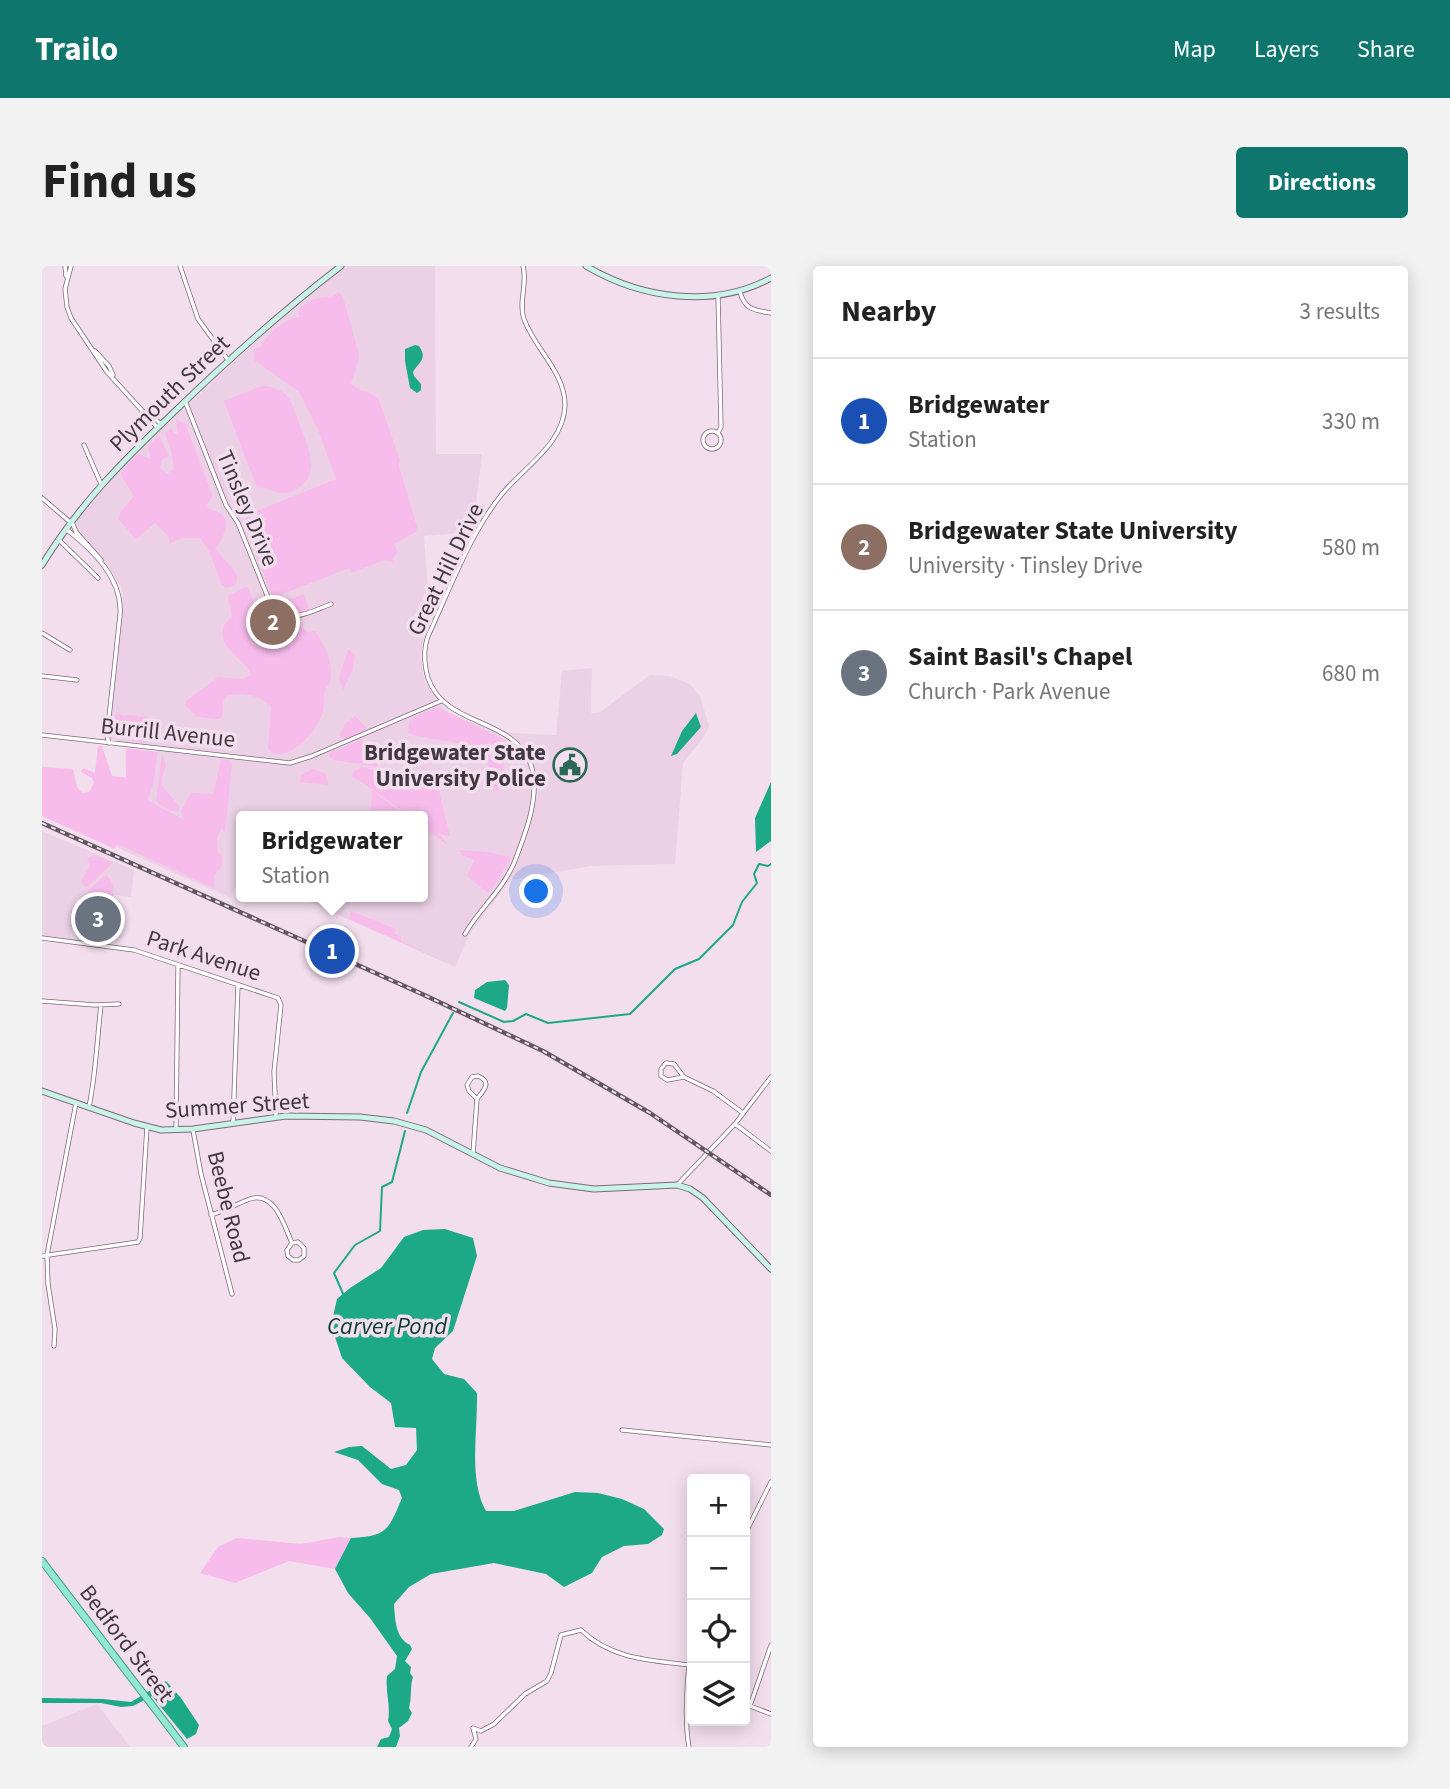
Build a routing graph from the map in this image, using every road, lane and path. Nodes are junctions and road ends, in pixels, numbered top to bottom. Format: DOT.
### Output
graph roads {
  1 [pos="65,266"];
  2 [pos="71,266"];
  3 [pos="180,266"];
  4 [pos="341,266"];
  5 [pos="523,266"];
  6 [pos="586,266"];
  7 [pos="66,278"];
  8 [pos="771,278"];
  9 [pos="740,292"];
  10 [pos="718,296"];
  11 [pos="771,313"];
  12 [pos="228,360"];
  13 [pos="185,401"];
  14 [pos="160,426"];
  15 [pos="718,433"];
  16 [pos="84,445"];
  17 [pos="101,484"];
  18 [pos="42,498"];
  19 [pos="71,521"];
  20 [pos="65,528"];
  21 [pos="59,539"];
  22 [pos="42,565"];
  23 [pos="109,574"];
  24 [pos="97,578"];
  25 [pos="331,604"];
  26 [pos="42,633"];
  27 [pos="70,650"];
  28 [pos="42,676"];
  29 [pos="77,680"];
  30 [pos="441,701"];
  31 [pos="42,735"];
  32 [pos="109,743"];
  33 [pos="465,934"];
  34 [pos="42,938"];
  35 [pos="178,965"];
  36 [pos="238,985"];
  37 [pos="42,1001"];
  38 [pos="119,1004"];
  39 [pos="101,1005"];
  40 [pos="684,1077"];
  41 [pos="771,1077"];
  42 [pos="42,1091"];
  43 [pos="477,1099"];
  44 [pos="76,1103"];
  45 [pos="89,1108"];
  46 [pos="743,1114"];
  47 [pos="276,1116"];
  48 [pos="233,1122"];
  49 [pos="735,1124"];
  50 [pos="147,1127"];
  51 [pos="176,1129"];
  52 [pos="193,1129"];
  53 [pos="771,1151"];
  54 [pos="473,1155"];
  55 [pos="677,1185"];
  56 [pos="211,1215"];
  57 [pos="292,1243"];
  58 [pos="44,1256"];
  59 [pos="771,1269"];
  60 [pos="232,1294"];
  61 [pos="54,1346"];
  62 [pos="622,1430"];
  63 [pos="771,1445"];
  64 [pos="771,1482"];
  65 [pos="750,1524"];
  66 [pos="42,1560"];
  67 [pos="771,1645"];
  68 [pos="687,1665"];
  69 [pos="750,1698"];
  70 [pos="750,1706"];
  71 [pos="771,1714"];
  72 [pos="687,1726"];
  73 [pos="184,1747"];
  74 [pos="471,1747"];
  75 [pos="689,1747"];
  1 -- 7 [label="street"];
  2 -- 7 [label="street"];
  3 -- 12 [label="street"];
  4 -- 12 [label="main road, Plymouth Street"];
  5 -- 30 [label="street, Great Hill Drive"];
  6 -- 10 [label="main road"];
  7 -- 14 [label="street"];
  8 -- 9 [label="main road"];
  9 -- 10 [label="main road"];
  9 -- 11 [label="street"];
  10 -- 15 [label="street"];
  12 -- 13 [label="main road, Plymouth Street"];
  13 -- 14 [label="main road, Plymouth Street"];
  13 -- 25 [label="street, Tinsley Drive"];
  14 -- 17 [label="main road, Plymouth Street"];
  15 -- 15 [label="street"];
  16 -- 17 [label="street"];
  17 -- 19 [label="main road, Plymouth Street"];
  18 -- 19 [label="street"];
  19 -- 20 [label="main road, Plymouth Street"];
  19 -- 23 [label="street"];
  20 -- 21 [label="main road, Plymouth Street"];
  20 -- 23 [label="street"];
  21 -- 22 [label="main road, Plymouth Street"];
  21 -- 24 [label="street"];
  23 -- 32 [label="street"];
  26 -- 27 [label="street"];
  28 -- 29 [label="street"];
  30 -- 32 [label="street, Burrill Avenue"];
  30 -- 33 [label="street"];
  31 -- 32 [label="street, Burrill Avenue"];
  34 -- 35 [label="street, Park Avenue"];
  35 -- 36 [label="street, Park Avenue"];
  35 -- 51 [label="street"];
  36 -- 47 [label="street, Park Avenue"];
  36 -- 48 [label="street"];
  37 -- 39 [label="street"];
  38 -- 39 [label="street"];
  39 -- 45 [label="street"];
  40 -- 40 [label="street"];
  40 -- 46 [label="street"];
  41 -- 46 [label="street"];
  42 -- 44 [label="main road, Summer Street"];
  43 -- 43 [label="street"];
  43 -- 54 [label="street"];
  44 -- 45 [label="main road, Summer Street"];
  44 -- 58 [label="street"];
  45 -- 50 [label="main road, Summer Street"];
  46 -- 49 [label="street"];
  47 -- 48 [label="main road, Summer Street"];
  47 -- 54 [label="main road, Summer Street"];
  48 -- 52 [label="main road, Summer Street"];
  49 -- 53 [label="street"];
  49 -- 55 [label="street"];
  50 -- 51 [label="main road, Summer Street"];
  50 -- 58 [label="street"];
  51 -- 52 [label="main road, Summer Street"];
  52 -- 56 [label="street, Beebe Road"];
  54 -- 55 [label="main road, Summer Street"];
  55 -- 59 [label="main road"];
  56 -- 57 [label="street"];
  56 -- 60 [label="street, Beebe Road"];
  57 -- 57 [label="street"];
  58 -- 61 [label="street"];
  62 -- 63 [label="street"];
  64 -- 65 [label="street"];
  66 -- 73 [label="main road, Bedford Street"];
  67 -- 69 [label="street"];
  68 -- 74 [label="street"];
  70 -- 71 [label="street"];
  72 -- 75 [label="street"];
}
